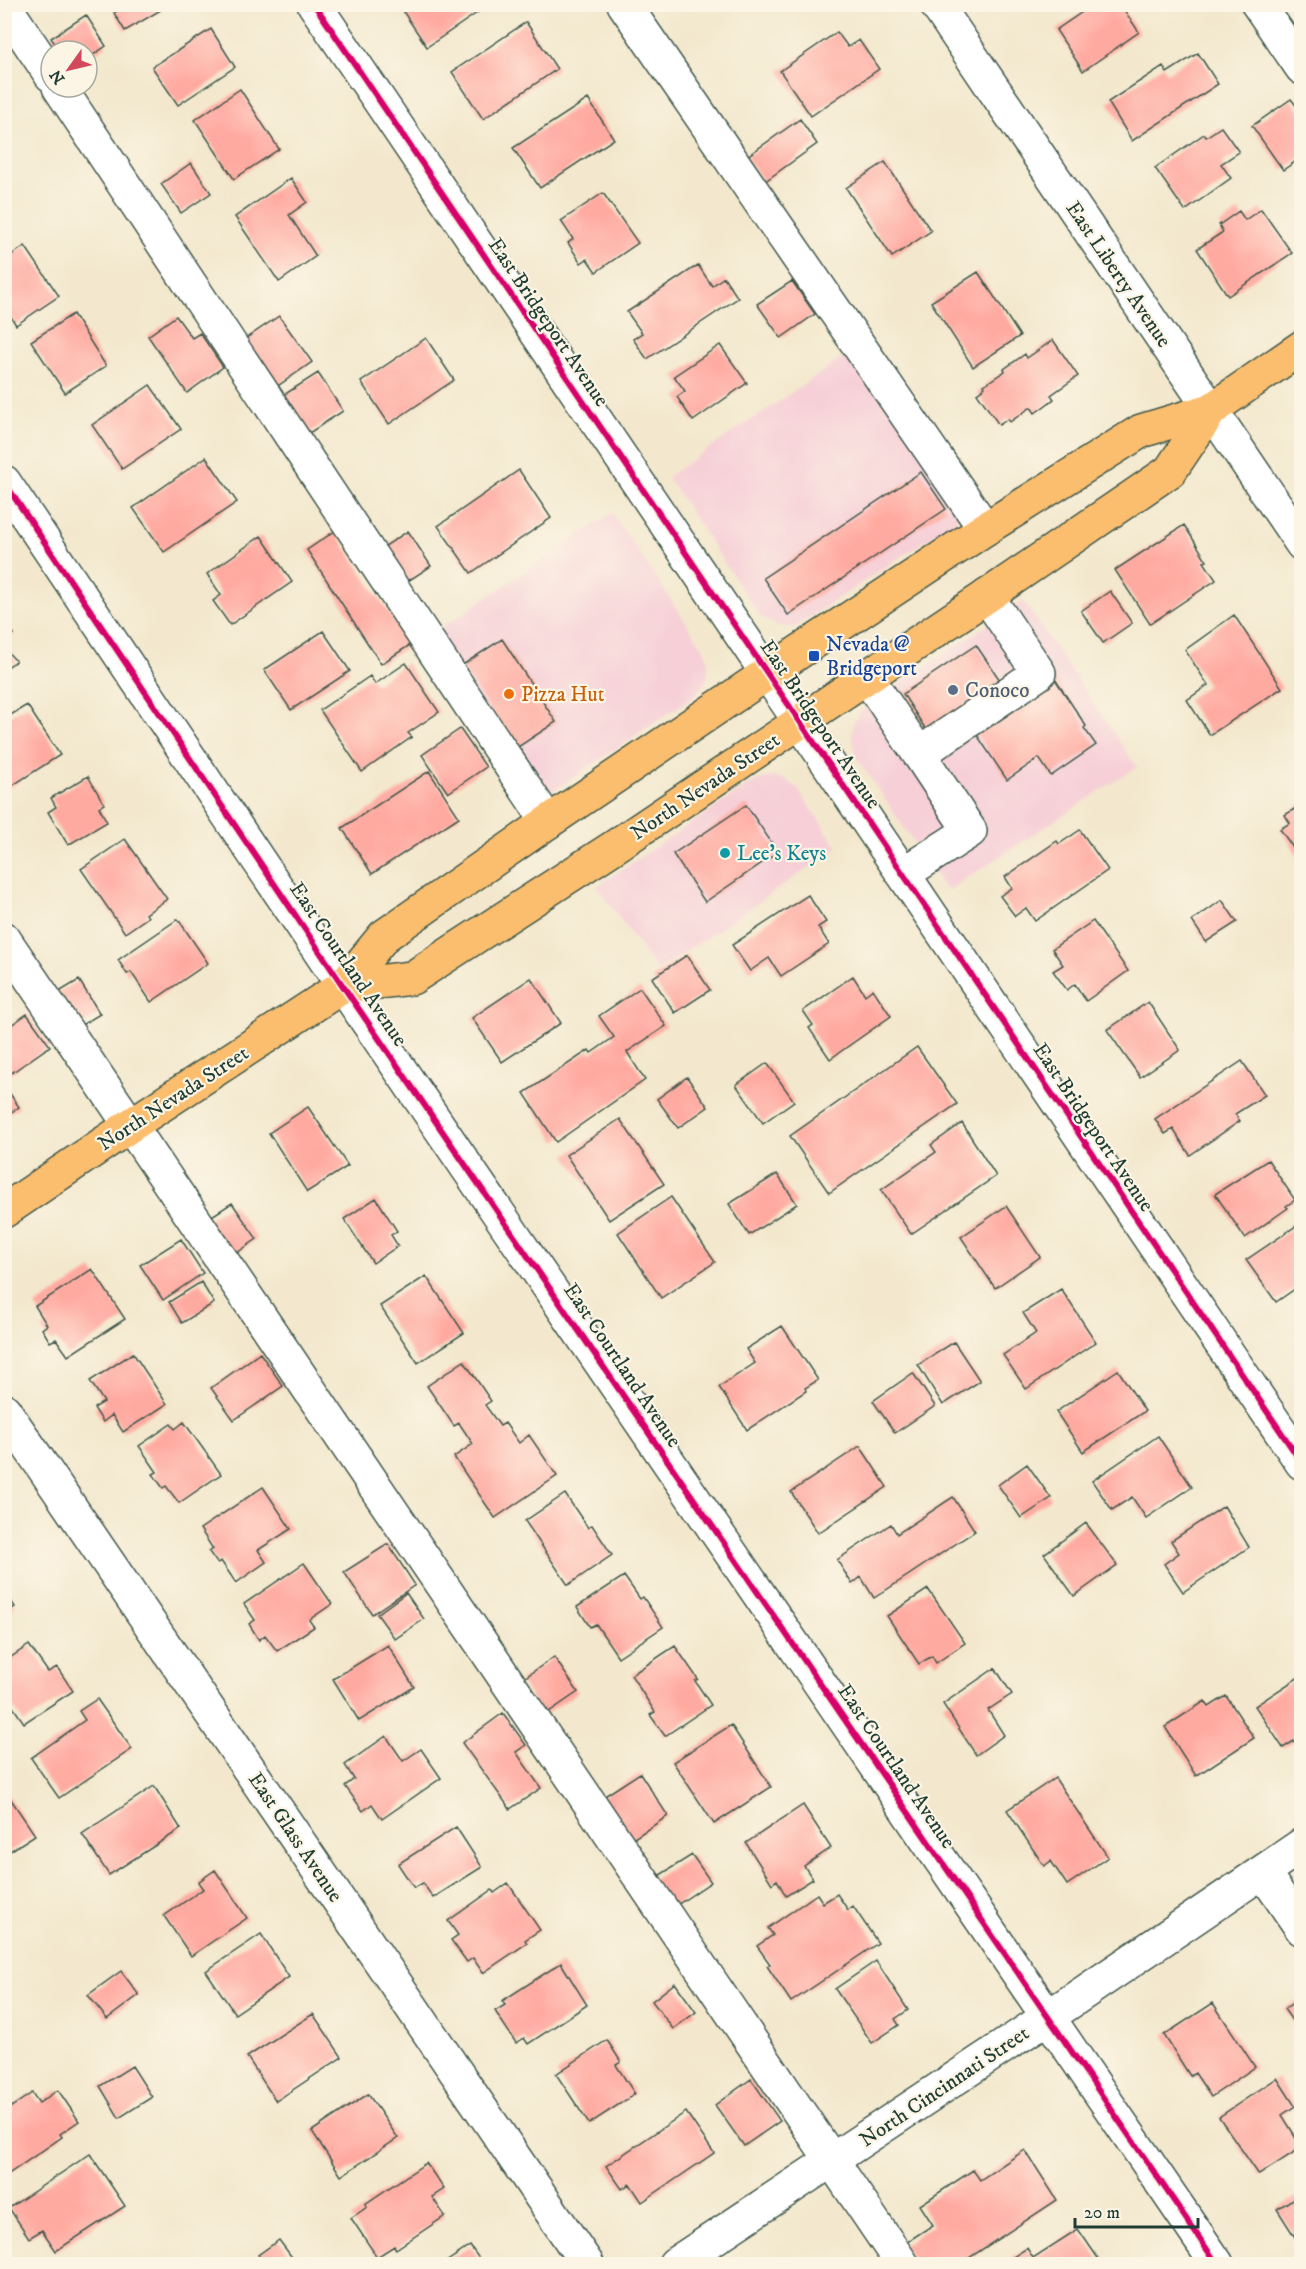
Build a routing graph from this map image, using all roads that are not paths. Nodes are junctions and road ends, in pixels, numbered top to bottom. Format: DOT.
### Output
graph roads {
  1 [pos="314,4"];
  2 [pos="624,4"];
  3 [pos="936,4"];
  4 [pos="1258,4"];
  5 [pos="4,5"];
  6 [pos="39,57"];
  7 [pos="1302,68"];
  8 [pos="67,99"];
  9 [pos="1302,346"];
  10 [pos="1211,410"];
  11 [pos="4,482"];
  12 [pos="985,529"];
  13 [pos="1302,544"];
  14 [pos="987,596"];
  15 [pos="767,674"];
  16 [pos="867,677"];
  17 [pos="800,723"];
  18 [pos="919,754"];
  19 [pos="548,822"];
  20 [pos="903,874"];
  21 [pos="4,939"];
  22 [pos="343,986"];
  23 [pos="131,1125"];
  24 [pos="4,1211"];
  25 [pos="4,1410"];
  26 [pos="1302,1463"];
  27 [pos="1302,1845"];
  28 [pos="1263,1872"];
  29 [pos="1302,1929"];
  30 [pos="1048,2017"];
  31 [pos="831,2161"];
  32 [pos="587,2265"];
  33 [pos="675,2265"];
  34 [pos="902,2265"];
  35 [pos="1217,2265"];
  1 -- 15 [label="street, East Bridgeport Avenue"];
  2 -- 12 [label="street"];
  3 -- 10 [label="street, East Liberty Avenue"];
  4 -- 7 [label="street"];
  5 -- 6 [label="street"];
  8 -- 19 [label="street"];
  9 -- 10 [label="main road, North Nevada Street"];
  10 -- 12 [label="main road, North Nevada Street"];
  10 -- 13 [label="street, East Liberty Avenue"];
  10 -- 14 [label="main road, North Nevada Street"];
  11 -- 22 [label="street, East Courtland Avenue"];
  12 -- 15 [label="main road, North Nevada Street"];
  14 -- 16 [label="main road, North Nevada Street"];
  14 -- 18 [label="street"];
  15 -- 17 [label="street, East Bridgeport Avenue"];
  15 -- 19 [label="main road, North Nevada Street"];
  16 -- 17 [label="main road, North Nevada Street"];
  16 -- 18 [label="street"];
  17 -- 20 [label="street, East Bridgeport Avenue"];
  17 -- 22 [label="main road, North Nevada Street"];
  18 -- 20 [label="street"];
  19 -- 22 [label="main road, North Nevada Street"];
  20 -- 26 [label="street, East Bridgeport Avenue"];
  21 -- 23 [label="street"];
  22 -- 23 [label="main road, North Nevada Street"];
  22 -- 30 [label="street, East Courtland Avenue"];
  23 -- 24 [label="main road, North Nevada Street"];
  23 -- 31 [label="street"];
  25 -- 32 [label="street, East Glass Avenue"];
  27 -- 28 [label="street, North Cincinnati Street"];
  28 -- 29 [label="street"];
  28 -- 30 [label="street, North Cincinnati Street"];
  30 -- 31 [label="street, North Cincinnati Street"];
  30 -- 35 [label="street, East Courtland Avenue"];
  31 -- 33 [label="street, North Cincinnati Street"];
  31 -- 34 [label="street"];
}
